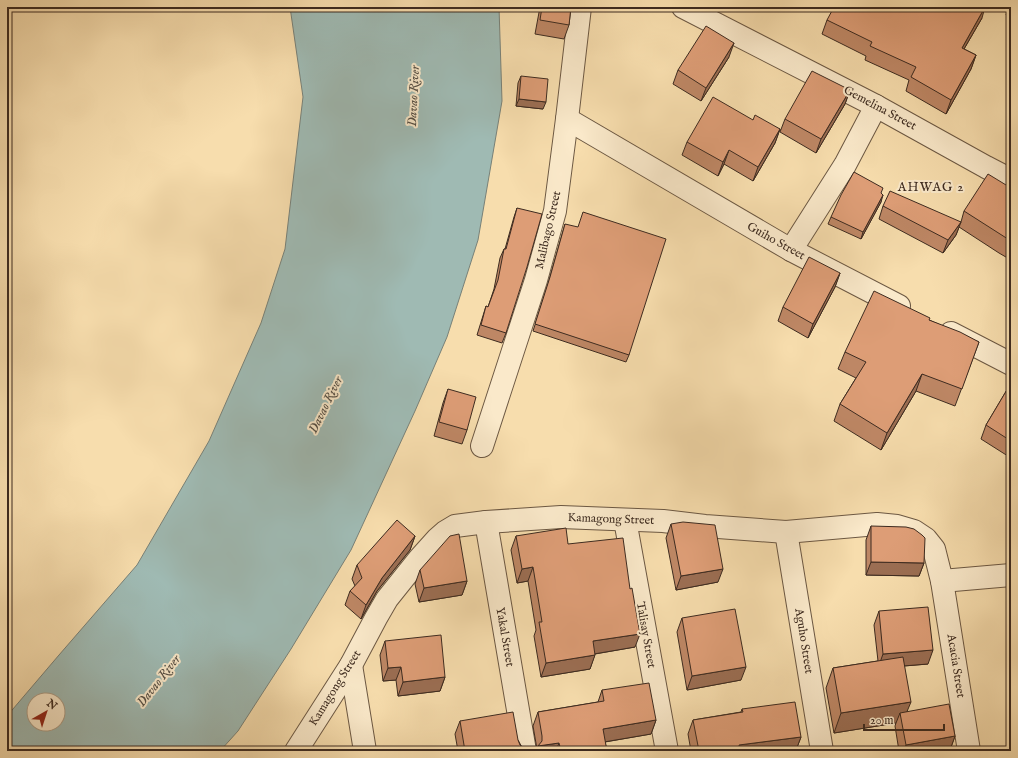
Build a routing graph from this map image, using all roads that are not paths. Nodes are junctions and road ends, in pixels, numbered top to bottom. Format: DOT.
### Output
graph roads {
  1 [pos="580,7"];
  2 [pos="683,7"];
  3 [pos="876,106"];
  4 [pos="568,120"];
  5 [pos="1011,180"];
  6 [pos="791,250"];
  7 [pos="915,314"];
  8 [pos="935,325"];
  9 [pos="1011,364"];
  10 [pos="482,446"];
  11 [pos="625,520"];
  12 [pos="486,522"];
  13 [pos="786,532"];
  14 [pos="1011,574"];
  15 [pos="942,582"];
  16 [pos="351,665"];
  17 [pos="296,751"];
  18 [pos="365,751"];
  19 [pos="525,751"];
  20 [pos="667,751"];
  21 [pos="822,751"];
  22 [pos="970,751"];
  1 -- 4 [label="street, Malibago Street"];
  2 -- 3 [label="street, Gemelina Street"];
  3 -- 5 [label="street, Gemelina Street"];
  3 -- 6 [label="street"];
  4 -- 6 [label="street, Guiho Street"];
  4 -- 10 [label="street, Malibago Street"];
  6 -- 7 [label="street, Guiho Street"];
  8 -- 9 [label="street"];
  11 -- 12 [label="street, Kamagong Street"];
  11 -- 13 [label="street, Kamagong Street"];
  11 -- 20 [label="street, Talisay Street"];
  12 -- 16 [label="street, Kamagong Street"];
  12 -- 19 [label="street, Yakal Street"];
  13 -- 15 [label="street, Kamagong Street"];
  13 -- 21 [label="street, Aguho Street"];
  14 -- 15 [label="street"];
  15 -- 22 [label="street, Acacia Street"];
  16 -- 17 [label="street, Kamagong Street"];
  16 -- 18 [label="street"];
}
